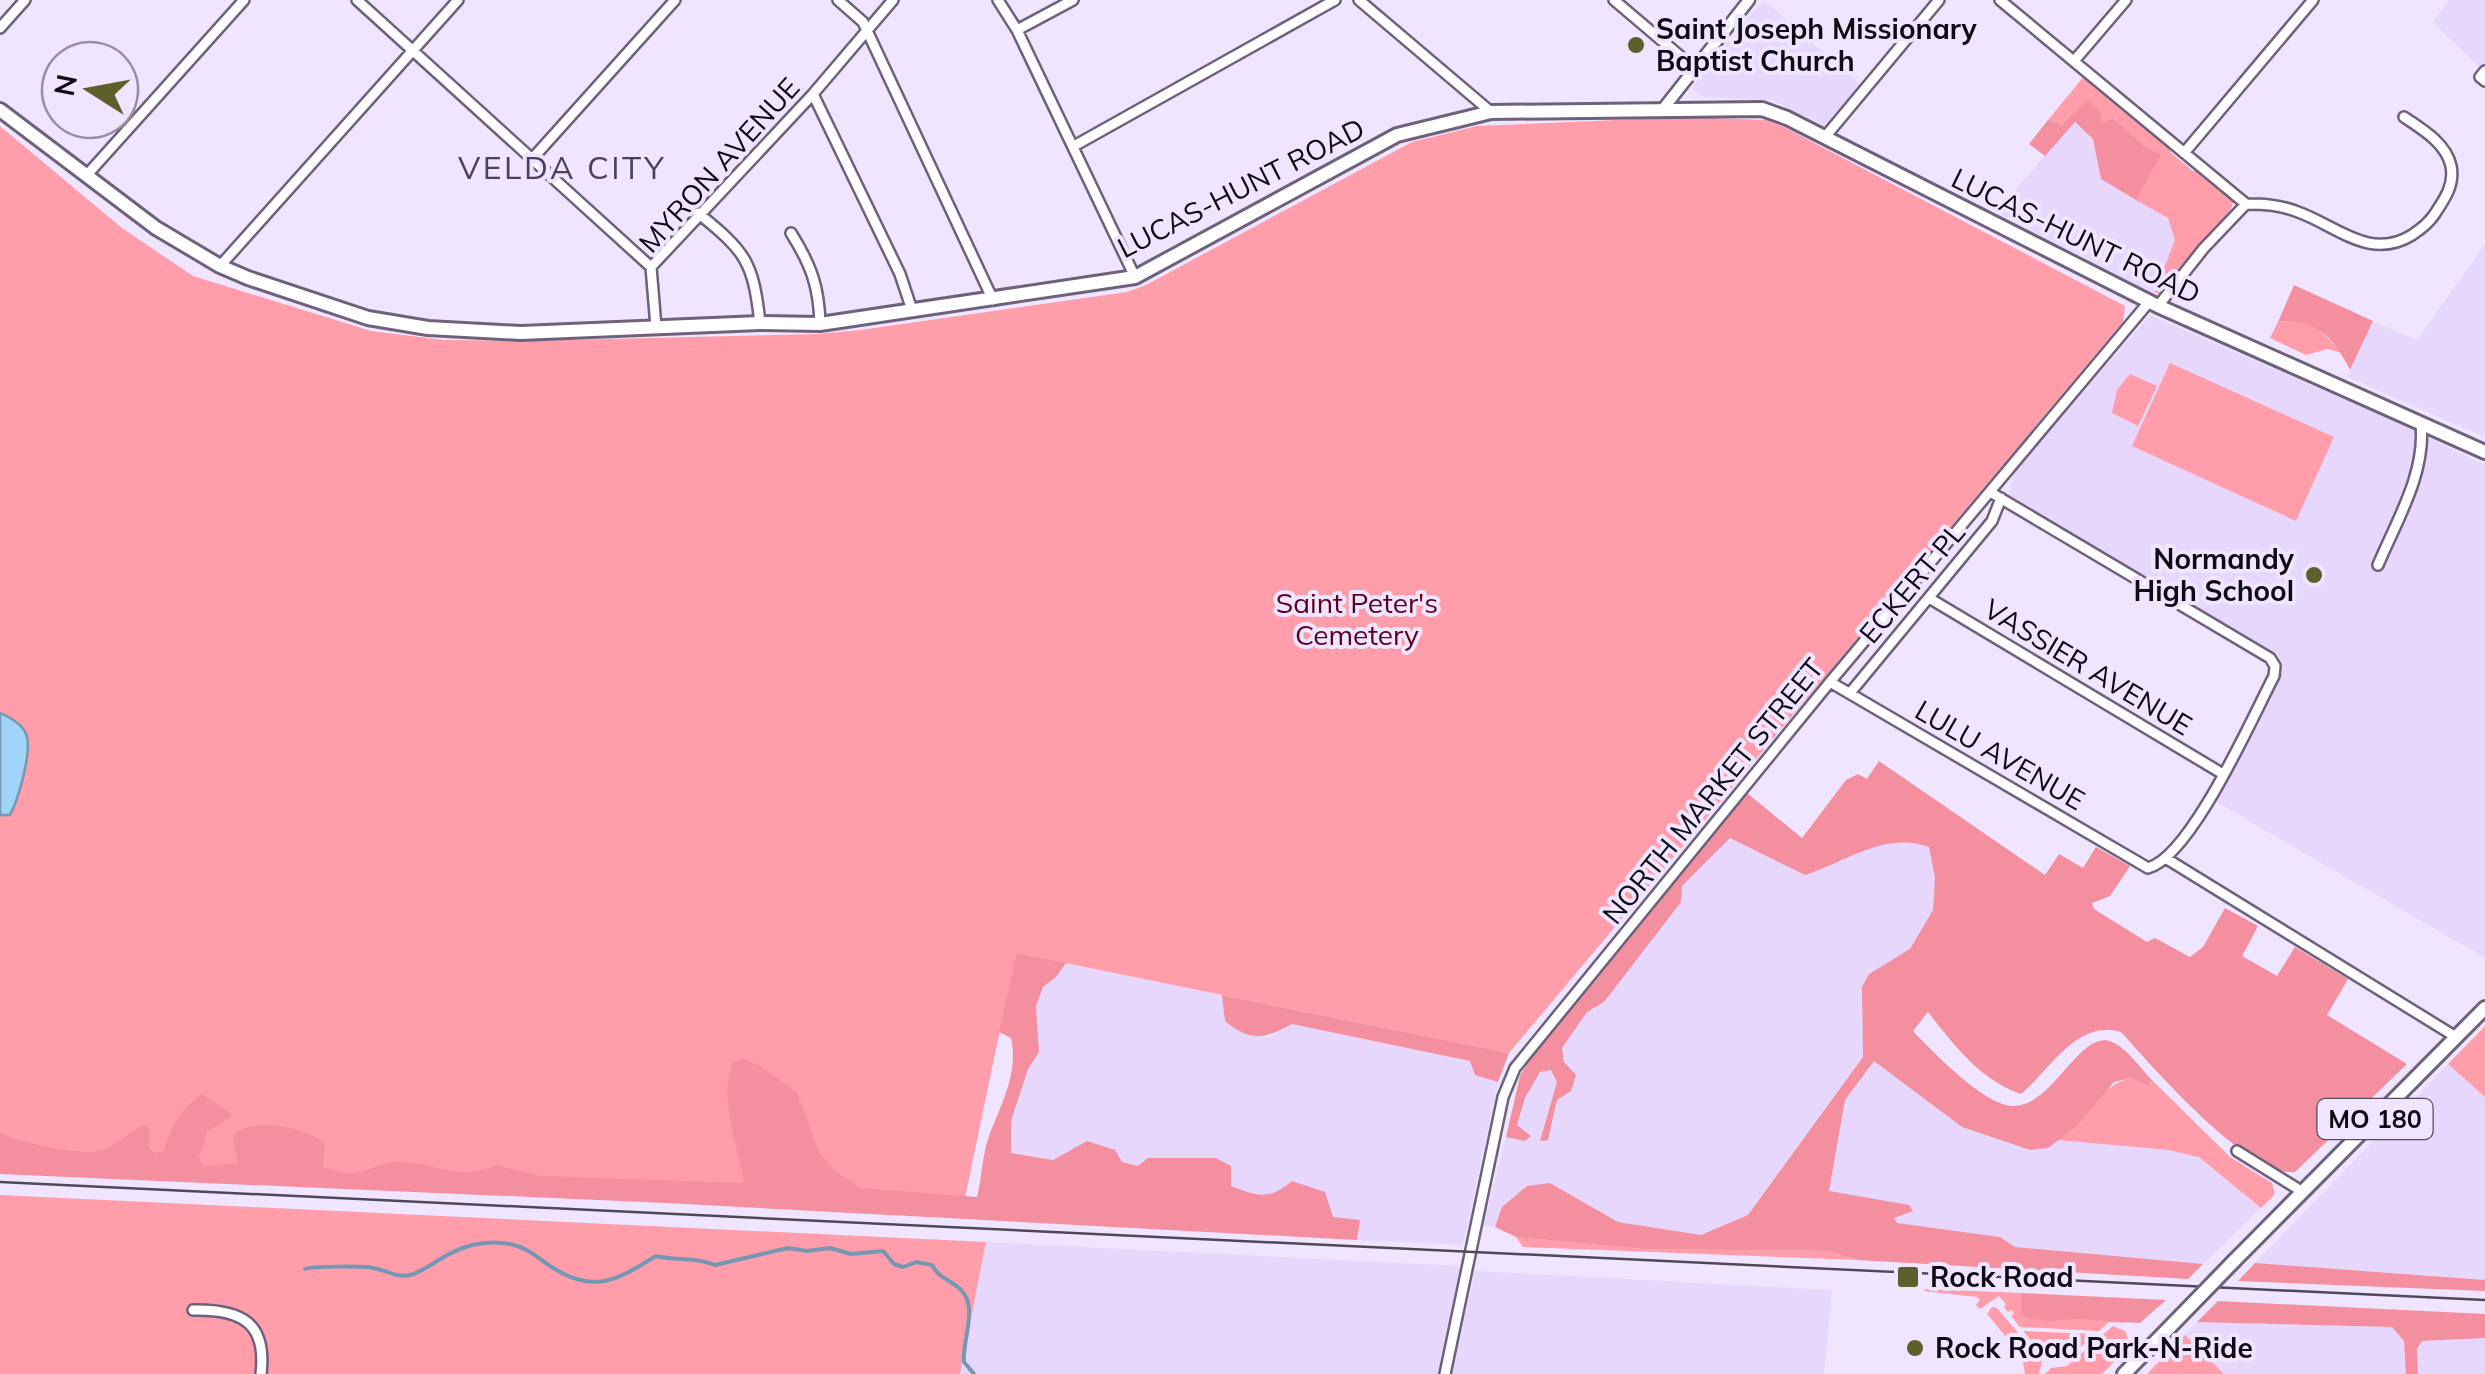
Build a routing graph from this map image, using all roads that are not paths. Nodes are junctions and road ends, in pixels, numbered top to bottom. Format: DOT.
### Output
graph roads {
  1 [pos="25,0"];
  2 [pos="244,0"];
  3 [pos="357,0"];
  4 [pos="458,0"];
  5 [pos="676,0"];
  6 [pos="838,0"];
  7 [pos="893,0"];
  8 [pos="998,0"];
  9 [pos="1072,0"];
  10 [pos="1336,0"];
  11 [pos="1359,0"];
  12 [pos="1614,0"];
  13 [pos="1749,0"];
  14 [pos="1939,0"];
  15 [pos="2000,0"];
  16 [pos="2126,0"];
  17 [pos="2313,0"];
  18 [pos="0,28"];
  19 [pos="866,29"];
  20 [pos="1017,30"];
  21 [pos="412,51"];
  22 [pos="2074,61"];
  23 [pos="1693,68"];
  24 [pos="813,94"];
  25 [pos="1663,109"];
  26 [pos="0,110"];
  27 [pos="1490,112"];
  28 [pos="2404,117"];
  29 [pos="1825,138"];
  30 [pos="1074,146"];
  31 [pos="2184,153"];
  32 [pos="532,158"];
  33 [pos="86,176"];
  34 [pos="2246,204"];
  35 [pos="698,213"];
  36 [pos="791,233"];
  37 [pos="220,266"];
  38 [pos="651,266"];
  39 [pos="1135,277"];
  40 [pos="993,300"];
  41 [pos="2153,304"];
  42 [pos="912,310"];
  43 [pos="760,323"];
  44 [pos="820,324"];
  45 [pos="656,327"];
  46 [pos="2421,424"];
  47 [pos="2485,452"];
  48 [pos="1990,492"];
  49 [pos="2001,498"];
  50 [pos="2378,566"];
  51 [pos="1929,598"];
  52 [pos="1830,682"];
  53 [pos="1850,693"];
  54 [pos="2223,774"];
  55 [pos="2167,859"];
  56 [pos="2485,1008"];
  57 [pos="2456,1037"];
  58 [pos="2237,1151"];
  59 [pos="2303,1192"];
  60 [pos="193,1310"];
  61 [pos="261,1374"];
  62 [pos="1445,1374"];
  63 [pos="2124,1374"];
  1 -- 18 [label="street"];
  2 -- 33 [label="street"];
  3 -- 21 [label="street"];
  4 -- 21 [label="street"];
  5 -- 32 [label="street"];
  6 -- 19 [label="street"];
  7 -- 19 [label="street, MYRON AVENUE"];
  8 -- 20 [label="street"];
  9 -- 20 [label="street"];
  10 -- 30 [label="street"];
  11 -- 27 [label="street"];
  12 -- 23 [label="street"];
  13 -- 23 [label="street"];
  14 -- 29 [label="street"];
  15 -- 22 [label="street"];
  16 -- 22 [label="street"];
  17 -- 31 [label="street"];
  19 -- 24 [label="street, MYRON AVENUE"];
  19 -- 40 [label="street"];
  20 -- 30 [label="street"];
  21 -- 32 [label="street"];
  21 -- 37 [label="street"];
  22 -- 31 [label="street"];
  23 -- 25 [label="street"];
  24 -- 35 [label="street, MYRON AVENUE"];
  24 -- 42 [label="street"];
  25 -- 27 [label="main road, LUCAS-HUNT ROAD"];
  25 -- 29 [label="main road, LUCAS-HUNT ROAD"];
  26 -- 33 [label="main road, LUCAS-HUNT ROAD"];
  27 -- 39 [label="main road, LUCAS-HUNT ROAD"];
  28 -- 34 [label="street"];
  29 -- 41 [label="main road, LUCAS-HUNT ROAD"];
  30 -- 39 [label="street"];
  31 -- 34 [label="street"];
  32 -- 38 [label="street"];
  33 -- 37 [label="main road, LUCAS-HUNT ROAD"];
  34 -- 41 [label="street, NORTH MARKET STREET"];
  35 -- 38 [label="street, MYRON AVENUE"];
  35 -- 43 [label="street"];
  36 -- 44 [label="street"];
  37 -- 45 [label="main road, LUCAS-HUNT ROAD"];
  38 -- 45 [label="street, MYRON AVENUE"];
  39 -- 40 [label="main road, LUCAS-HUNT ROAD"];
  40 -- 42 [label="main road, LUCAS-HUNT ROAD"];
  41 -- 46 [label="main road, LUCAS-HUNT ROAD"];
  41 -- 48 [label="street, NORTH MARKET STREET"];
  42 -- 44 [label="main road, LUCAS-HUNT ROAD"];
  43 -- 44 [label="main road, LUCAS-HUNT ROAD"];
  43 -- 45 [label="main road, LUCAS-HUNT ROAD"];
  46 -- 47 [label="main road, LUCAS-HUNT ROAD"];
  46 -- 50 [label="street"];
  48 -- 49 [label="street"];
  48 -- 52 [label="street, NORTH MARKET STREET"];
  49 -- 51 [label="street, ECKERT PL"];
  49 -- 54 [label="street"];
  51 -- 53 [label="street, ECKERT PL"];
  51 -- 54 [label="street, VASSIER AVENUE"];
  52 -- 53 [label="street, LULU AVENUE"];
  52 -- 62 [label="street, NORTH MARKET STREET"];
  53 -- 55 [label="street, LULU AVENUE"];
  54 -- 55 [label="street"];
  55 -- 57 [label="street"];
  56 -- 57 [label="main road, MO 180"];
  57 -- 59 [label="main road, MO 180"];
  58 -- 59 [label="street"];
  59 -- 63 [label="main road, MO 180, bridge"];
  60 -- 61 [label="street"];
}
